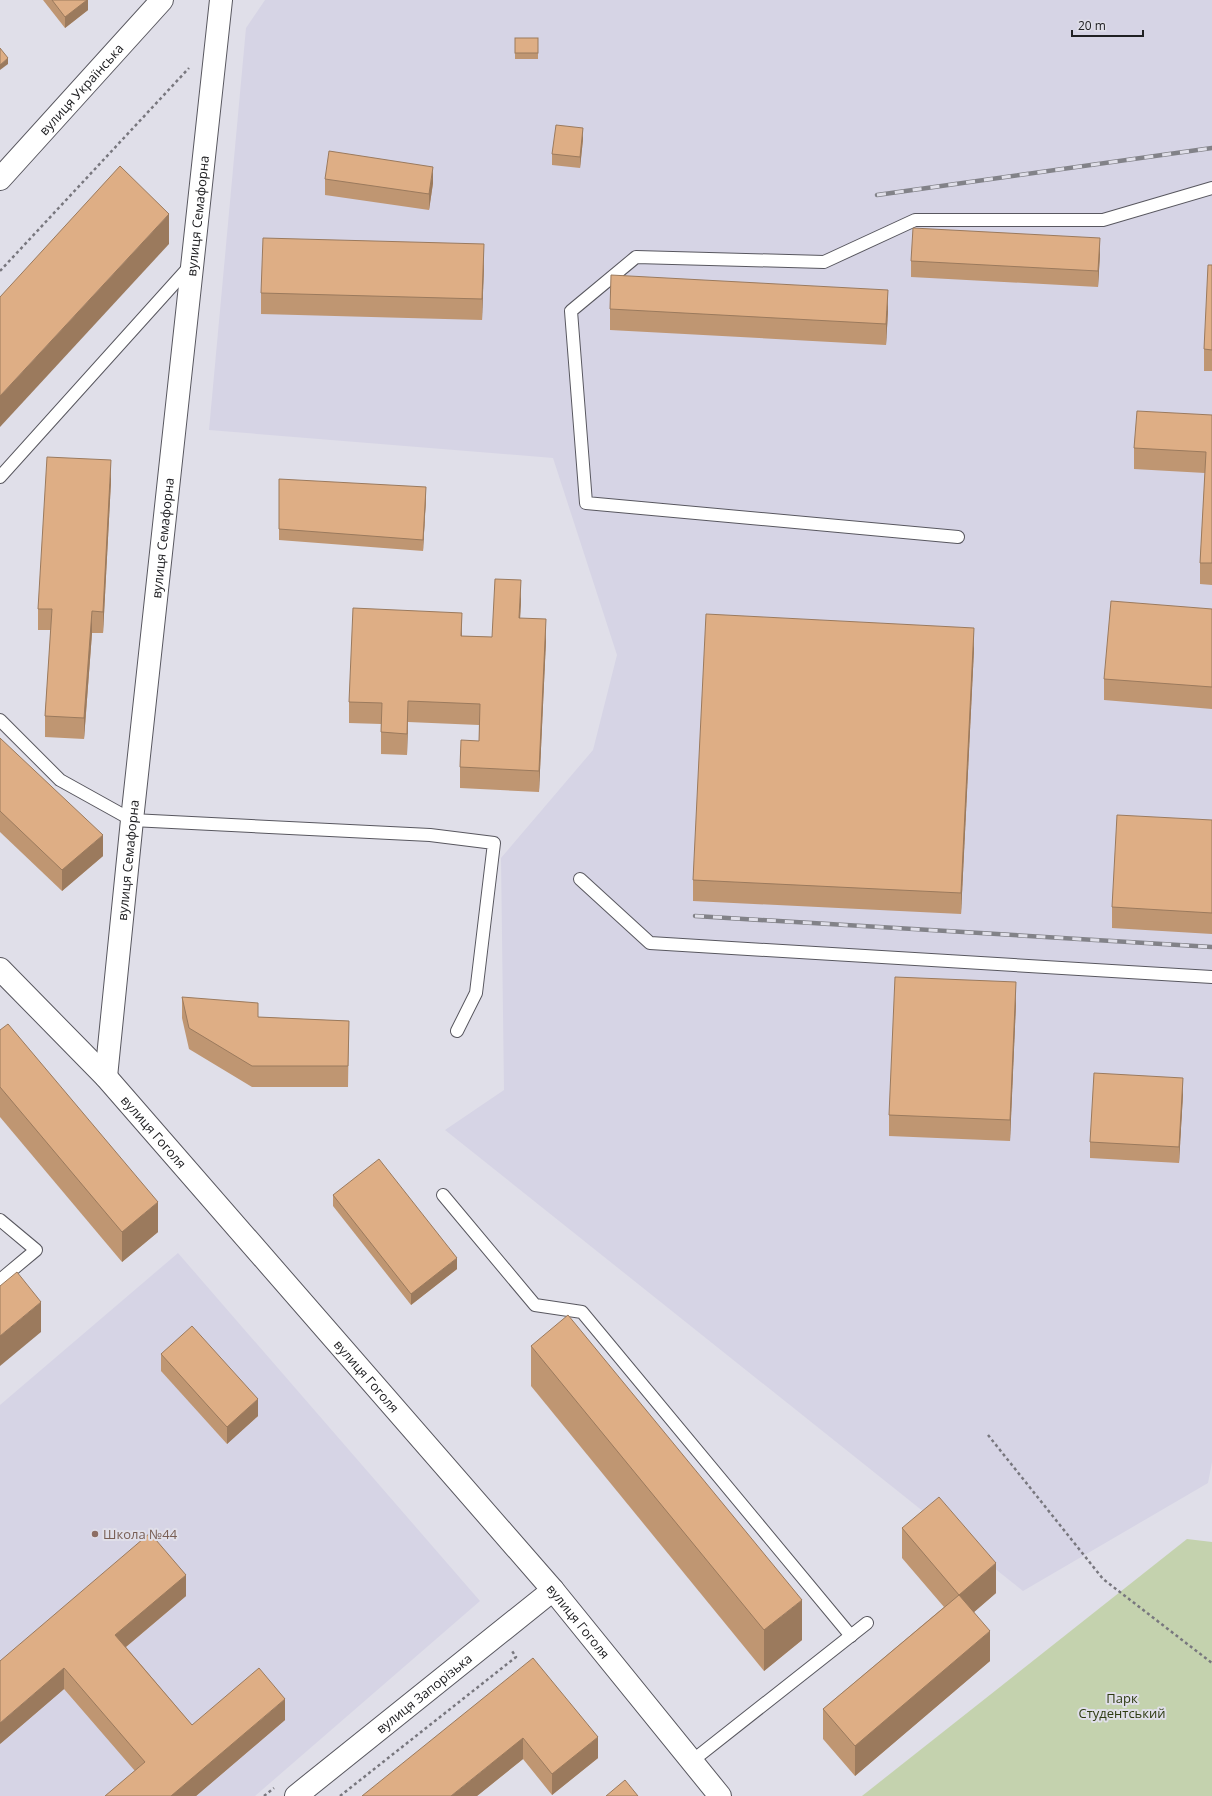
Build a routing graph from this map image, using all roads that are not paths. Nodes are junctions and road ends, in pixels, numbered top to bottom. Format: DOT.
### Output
graph roads {
  1 [pos="221,0"];
  2 [pos="153,3"];
  3 [pos="0,179"];
  4 [pos="1212,188"];
  5 [pos="192,264"];
  6 [pos="0,477"];
  7 [pos="958,537"];
  8 [pos="0,720"];
  9 [pos="132,820"];
  10 [pos="580,879"];
  11 [pos="0,969"];
  12 [pos="1212,977"];
  13 [pos="457,1031"];
  14 [pos="106,1077"];
  15 [pos="443,1195"];
  16 [pos="0,1220"];
  17 [pos="0,1280"];
  18 [pos="553,1590"];
  19 [pos="867,1623"];
  20 [pos="851,1636"];
  21 [pos="692,1761"];
  22 [pos="296,1796"];
  23 [pos="720,1796"];
  1 -- 5 [label="street, вулиця Семафорна"];
  2 -- 3 [label="street, вулиця Українська"];
  4 -- 7 [label="lane"];
  5 -- 6 [label="lane"];
  5 -- 9 [label="street, вулиця Семафорна"];
  8 -- 9 [label="lane"];
  9 -- 13 [label="lane"];
  9 -- 14 [label="street, вулиця Семафорна"];
  10 -- 12 [label="lane"];
  11 -- 14 [label="street, вулиця Гоголя"];
  14 -- 18 [label="street, вулиця Гоголя"];
  15 -- 20 [label="lane"];
  16 -- 17 [label="lane"];
  18 -- 21 [label="street, вулиця Гоголя"];
  18 -- 22 [label="street, вулиця Запорізька"];
  19 -- 20 [label="lane"];
  20 -- 21 [label="lane"];
  21 -- 23 [label="street, вулиця Гоголя"];
}
